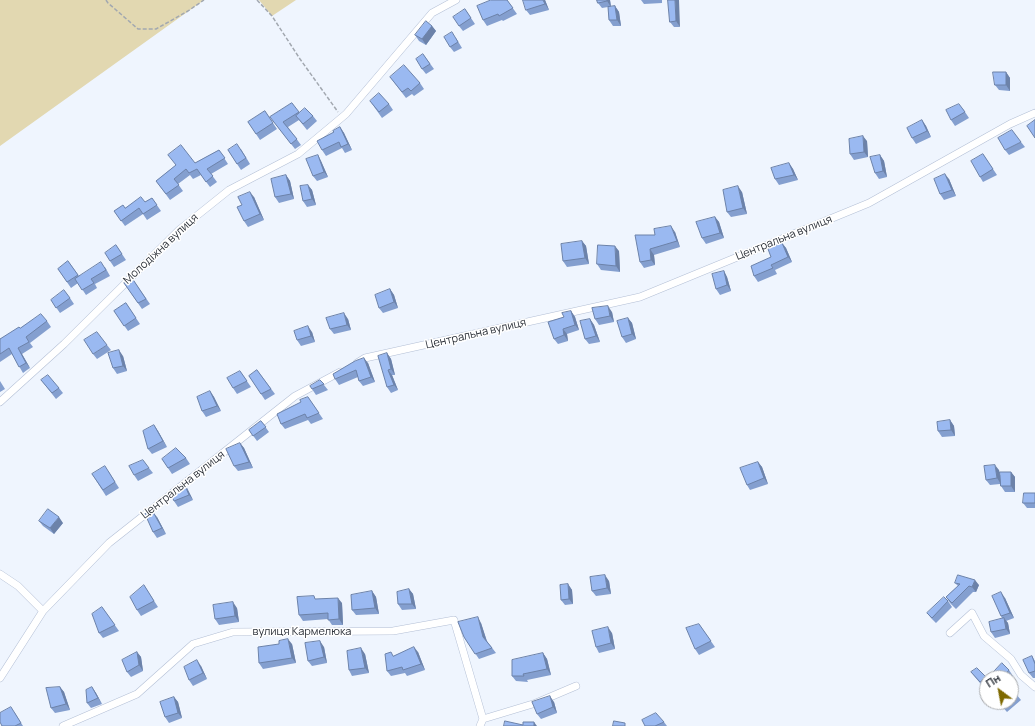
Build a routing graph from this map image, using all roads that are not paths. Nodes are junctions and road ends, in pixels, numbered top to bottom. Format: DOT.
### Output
graph roads {
  1 [pos="456,0"];
  2 [pos="1035,113"];
  3 [pos="351,366"];
  4 [pos="344,369"];
  5 [pos="0,402"];
  6 [pos="0,574"];
  7 [pos="43,612"];
  8 [pos="950,633"];
  9 [pos="0,678"];
  10 [pos="576,686"];
  11 [pos="1035,687"];
  12 [pos="481,723"];
  13 [pos="63,726"];
  1 -- 5 [label="street, Молодіжна вулиця"];
  2 -- 3 [label="street, Центральна вулиця"];
  4 -- 7 [label="street, Центральна вулиця"];
  6 -- 7 [label="street"];
  7 -- 9 [label="street, Центральна вулиця"];
  8 -- 11 [label="street"];
  10 -- 12 [label="street"];
  12 -- 13 [label="street, вулиця Кармелюка"];
}
